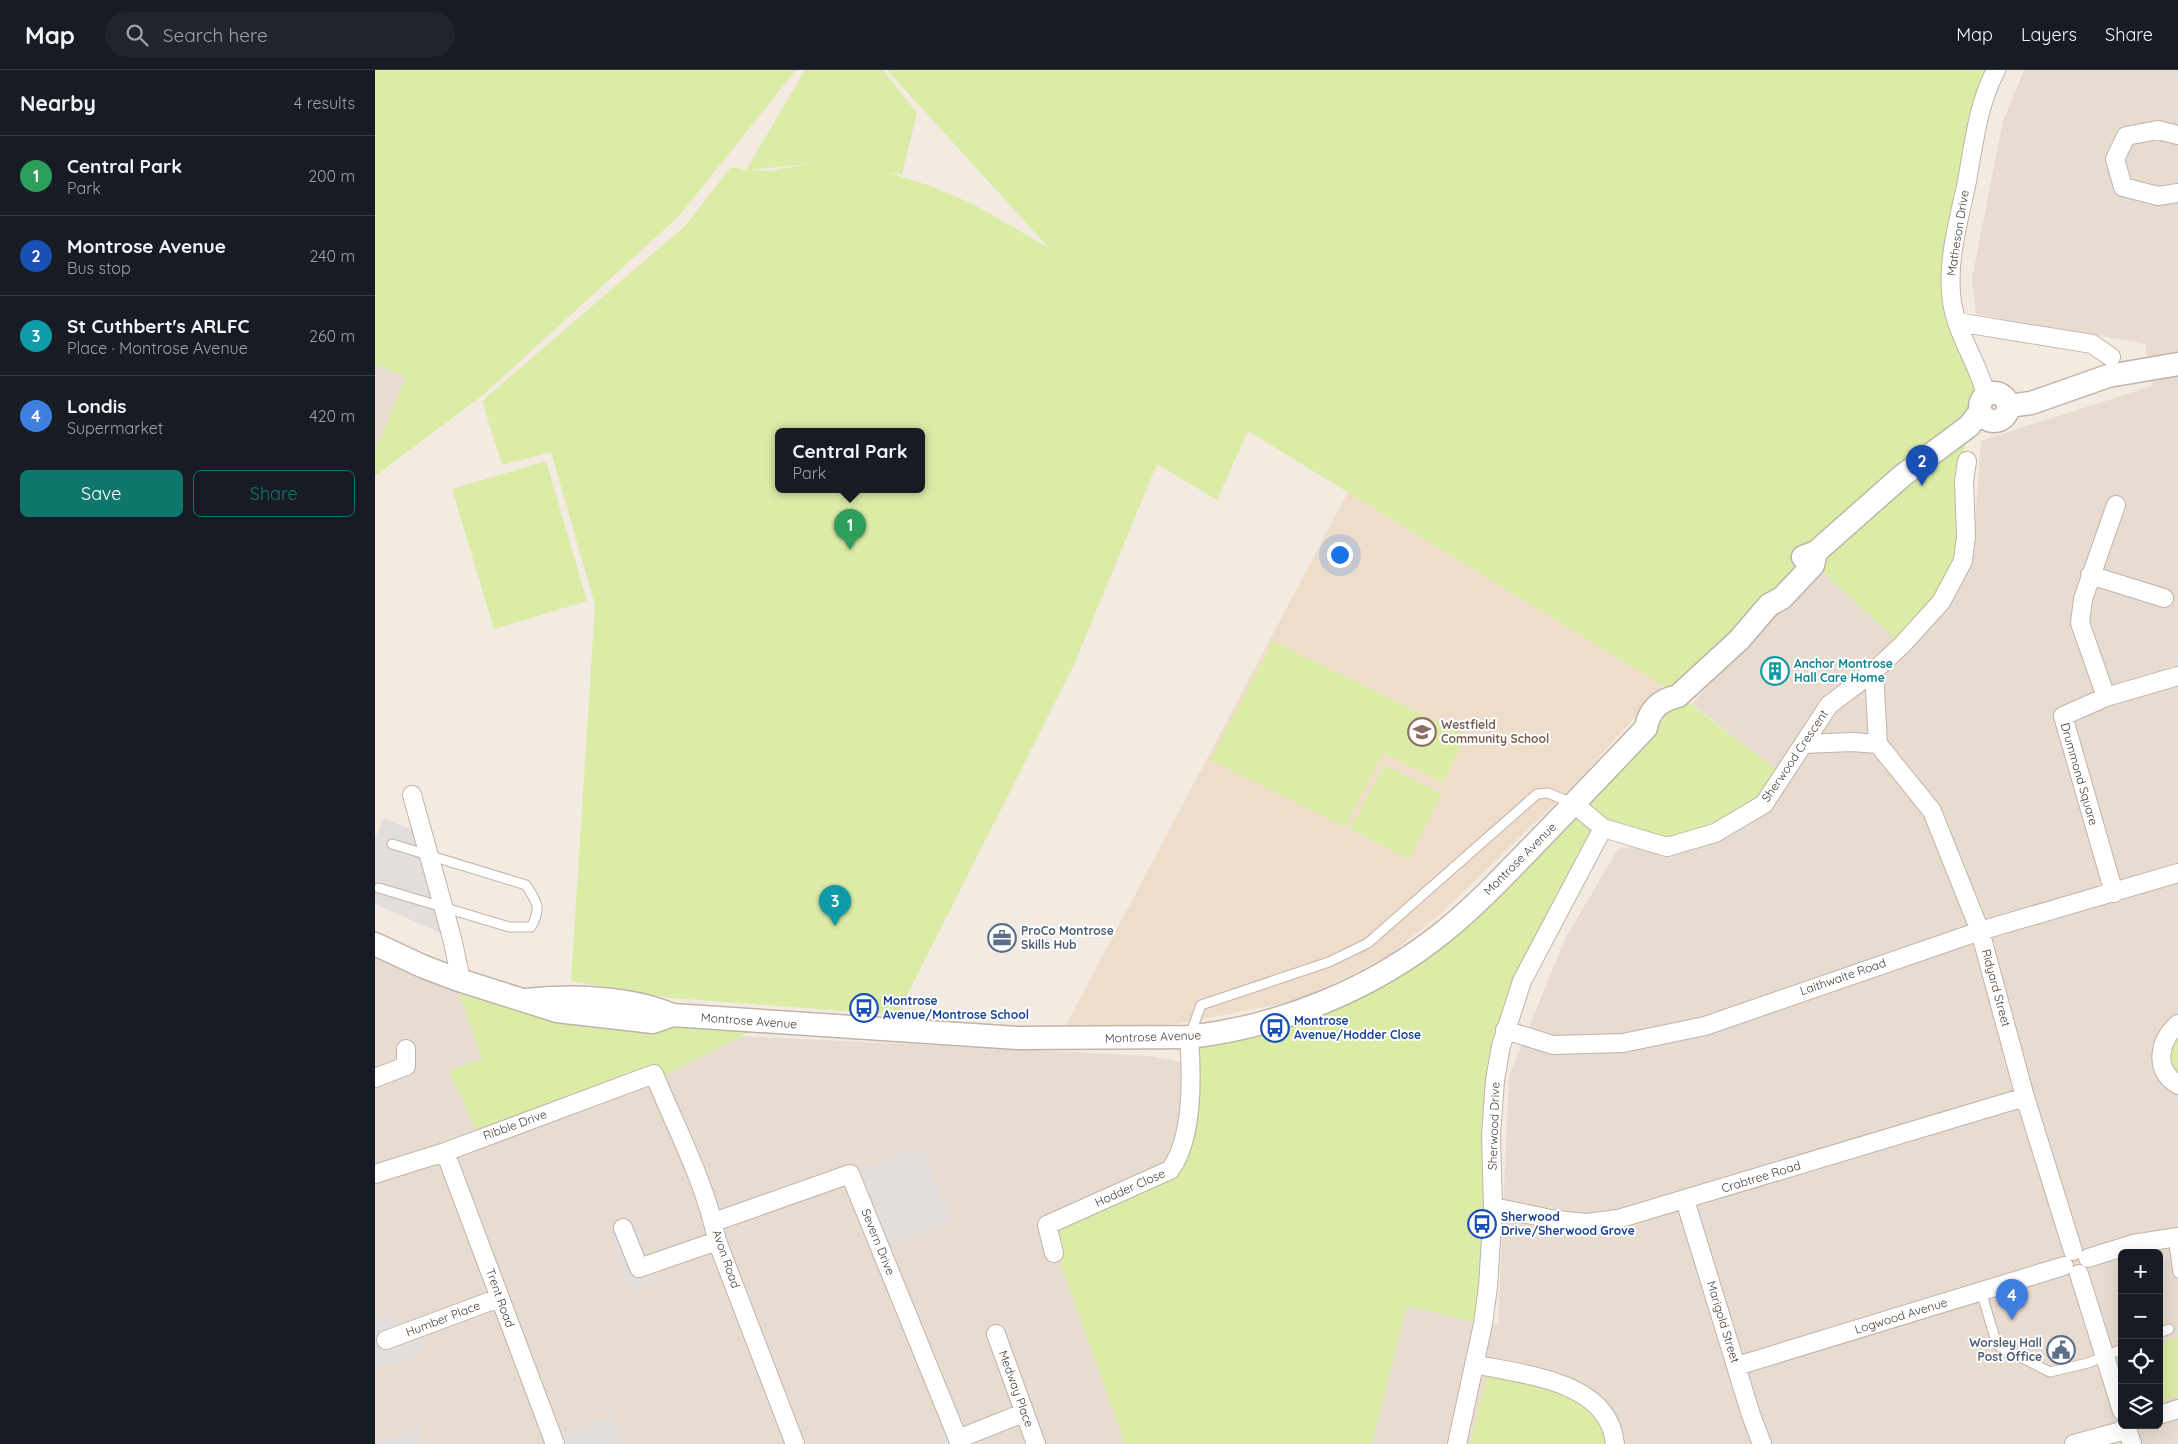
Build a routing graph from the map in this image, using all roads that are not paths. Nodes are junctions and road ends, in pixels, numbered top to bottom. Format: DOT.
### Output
graph roads {
  1 [pos="1997,70"];
  2 [pos="2178,135"];
  3 [pos="2178,193"];
  4 [pos="1957,322"];
  5 [pos="2111,357"];
  6 [pos="2178,364"];
  7 [pos="1976,419"];
  8 [pos="1967,461"];
  9 [pos="2116,505"];
  10 [pos="2090,575"];
  11 [pos="2164,598"];
  12 [pos="1874,671"];
  13 [pos="2178,676"];
  14 [pos="2106,697"];
  15 [pos="1803,744"];
  16 [pos="1878,744"];
  17 [pos="412,795"];
  18 [pos="1573,803"];
  19 [pos="1603,828"];
  20 [pos="392,844"];
  21 [pos="429,856"];
  22 [pos="2178,873"];
  23 [pos="379,888"];
  24 [pos="2113,893"];
  25 [pos="444,908"];
  26 [pos="1980,930"];
  27 [pos="375,944"];
  28 [pos="461,980"];
  29 [pos="2178,1024"];
  30 [pos="1505,1030"];
  31 [pos="1189,1037"];
  32 [pos="406,1048"];
  33 [pos="654,1074"];
  34 [pos="375,1078"];
  35 [pos="2178,1085"];
  36 [pos="2025,1097"];
  37 [pos="445,1152"];
  38 [pos="375,1174"];
  39 [pos="1685,1200"];
  40 [pos="1493,1207"];
  41 [pos="714,1222"];
  42 [pos="623,1228"];
  43 [pos="2176,1237"];
  44 [pos="717,1241"];
  45 [pos="1054,1253"];
  46 [pos="2076,1262"];
  47 [pos="2178,1273"];
  48 [pos="1981,1291"];
  49 [pos="499,1298"];
  50 [pos="2169,1329"];
  51 [pos="2163,1331"];
  52 [pos="996,1334"];
  53 [pos="386,1340"];
  54 [pos="2114,1353"];
  55 [pos="1474,1364"];
  56 [pos="1737,1366"];
  57 [pos="2119,1384"];
  58 [pos="2178,1409"];
  59 [pos="1023,1413"];
  60 [pos="2163,1414"];
  61 [pos="2120,1429"];
  62 [pos="2128,1429"];
  63 [pos="959,1442"];
  64 [pos="555,1444"];
  65 [pos="795,1444"];
  66 [pos="1036,1444"];
  67 [pos="1457,1444"];
  68 [pos="1615,1444"];
  69 [pos="1762,1444"];
  70 [pos="2074,1444"];
  71 [pos="2132,1444"];
  1 -- 4 [label="street, Matheson Drive"];
  2 -- 3 [label="street"];
  4 -- 5 [label="street"];
  4 -- 7 [label="street, Matheson Drive"];
  6 -- 7 [label="street"];
  7 -- 18 [label="street, Montrose Avenue"];
  8 -- 12 [label="street, Sherwood Crescent"];
  9 -- 10 [label="street"];
  10 -- 11 [label="street"];
  10 -- 14 [label="street"];
  12 -- 15 [label="street, Sherwood Crescent"];
  12 -- 16 [label="street"];
  13 -- 14 [label="street, Drummond Square"];
  14 -- 24 [label="street, Drummond Square"];
  15 -- 16 [label="street"];
  15 -- 19 [label="street, Sherwood Crescent"];
  16 -- 26 [label="street, Ridyard Street"];
  17 -- 21 [label="street"];
  18 -- 19 [label="street, Sherwood Crescent"];
  18 -- 31 [label="street, Montrose Avenue"];
  18 -- 31 [label="lane"];
  19 -- 30 [label="street, Sherwood Drive"];
  20 -- 21 [label="lane"];
  21 -- 25 [label="street"];
  21 -- 25 [label="lane"];
  22 -- 24 [label="street, Laithwaite Road"];
  23 -- 25 [label="lane"];
  24 -- 26 [label="street, Laithwaite Road"];
  25 -- 28 [label="street"];
  26 -- 30 [label="street, Laithwaite Road"];
  26 -- 36 [label="street, Ridyard Street"];
  27 -- 28 [label="street, Montrose Avenue"];
  28 -- 31 [label="street, Montrose Avenue"];
  29 -- 35 [label="street"];
  30 -- 40 [label="street, Sherwood Drive"];
  31 -- 45 [label="street, Hodder Close"];
  32 -- 34 [label="street"];
  33 -- 37 [label="street, Ribble Drive"];
  33 -- 41 [label="street, Avon Road"];
  36 -- 39 [label="street, Crabtree Road"];
  36 -- 46 [label="street, Ridyard Street"];
  37 -- 38 [label="street, Ribble Drive"];
  37 -- 49 [label="street, Trent Road"];
  39 -- 40 [label="street, Crabtree Road"];
  39 -- 56 [label="street, Marigold Street"];
  40 -- 55 [label="street, Sherwood Drive"];
  41 -- 44 [label="street, Avon Road"];
  41 -- 63 [label="street, Severn Drive"];
  42 -- 44 [label="street"];
  43 -- 46 [label="street, Logwood Avenue"];
  43 -- 47 [label="lane"];
  44 -- 65 [label="street, Avon Road"];
  46 -- 48 [label="street, Logwood Avenue"];
  46 -- 54 [label="street, Ridyard Street"];
  48 -- 54 [label="lane"];
  48 -- 56 [label="street, Logwood Avenue"];
  49 -- 53 [label="street, Humber Place"];
  49 -- 64 [label="street, Trent Road"];
  50 -- 51 [label="lane"];
  52 -- 59 [label="street, Medway Place"];
  54 -- 57 [label="street, Ridyard Street"];
  55 -- 67 [label="street, Sherwood Drive"];
  55 -- 68 [label="street"];
  56 -- 69 [label="street, Marigold Street"];
  58 -- 60 [label="street"];
  59 -- 63 [label="street"];
  59 -- 66 [label="street, Medway Place"];
  61 -- 70 [label="street"];
  62 -- 71 [label="street, Ridyard Street"];
}
